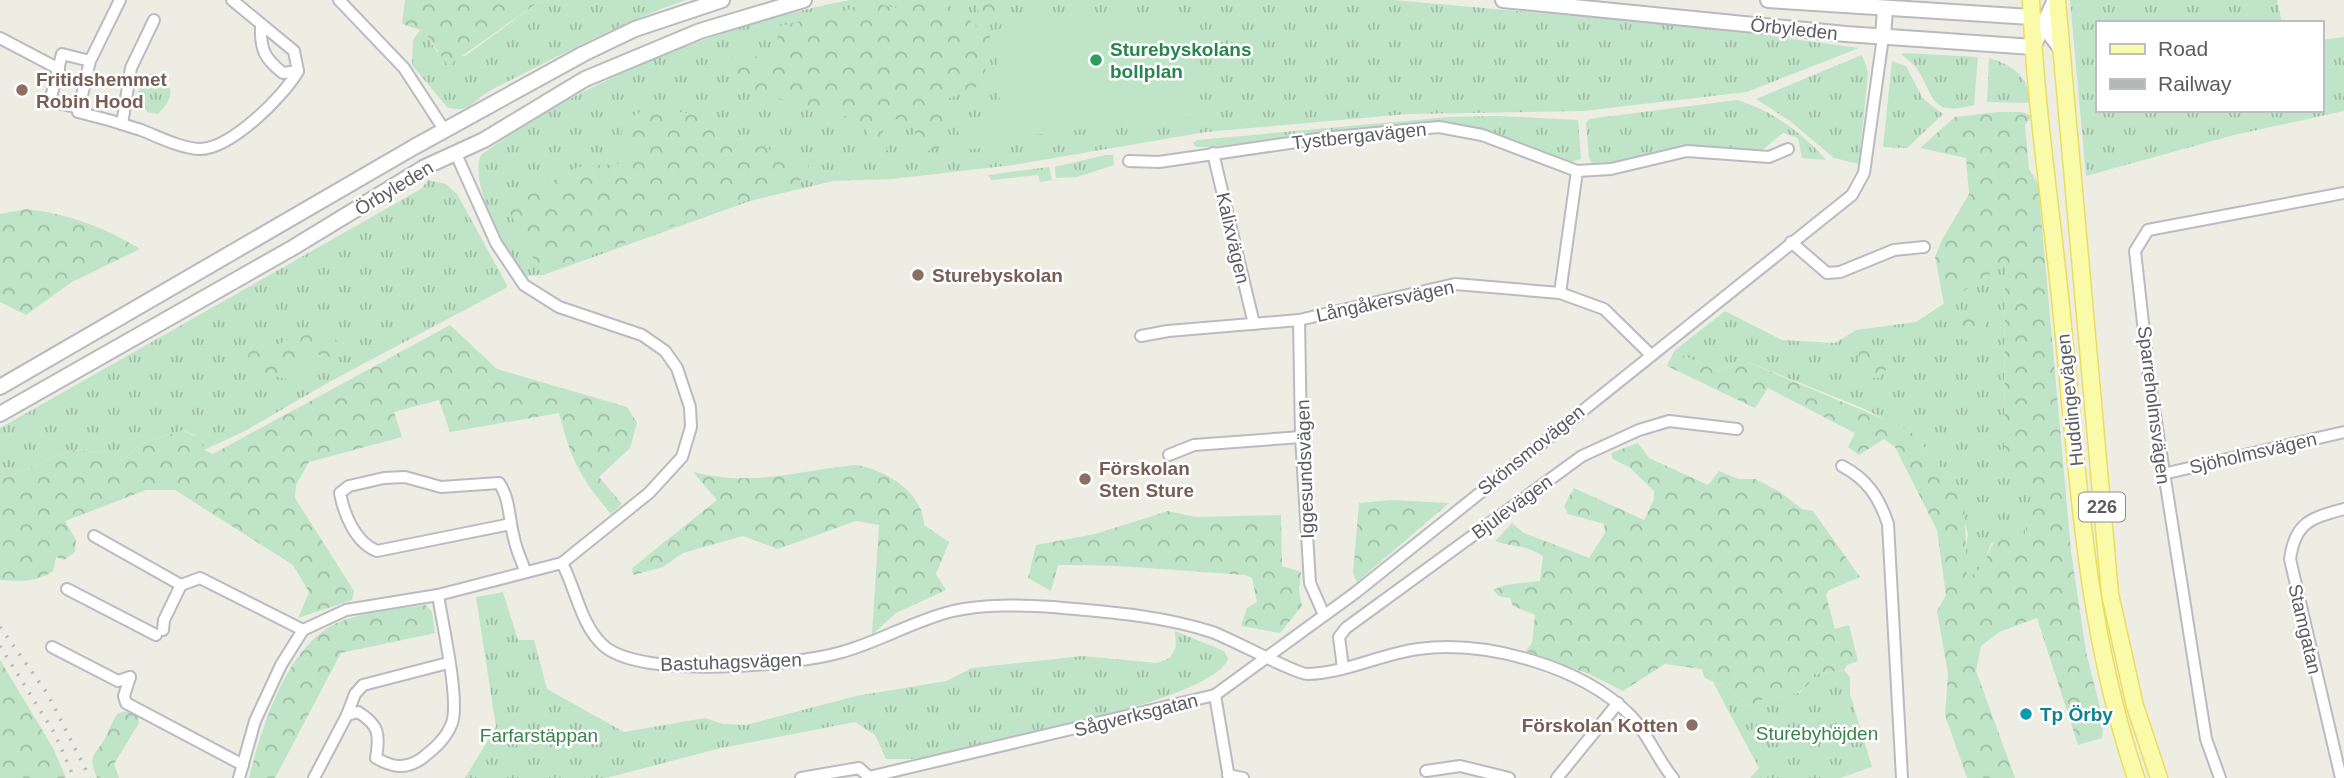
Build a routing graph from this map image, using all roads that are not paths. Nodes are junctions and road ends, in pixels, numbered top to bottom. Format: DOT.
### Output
graph roads {
  1 [pos="120,0"];
  2 [pos="232,0"];
  3 [pos="339,0"];
  4 [pos="722,0"];
  5 [pos="804,0"];
  6 [pos="1503,0"];
  7 [pos="1768,0"];
  8 [pos="2031,0"];
  9 [pos="2056,0"];
  10 [pos="1885,9"];
  11 [pos="154,20"];
  12 [pos="2038,22"];
  13 [pos="261,26"];
  14 [pos="1883,37"];
  15 [pos="0,38"];
  16 [pos="2059,46"];
  17 [pos="2034,47"];
  18 [pos="90,61"];
  19 [pos="59,69"];
  20 [pos="298,71"];
  21 [pos="78,112"];
  22 [pos="122,124"];
  23 [pos="445,131"];
  24 [pos="1788,149"];
  25 [pos="1213,153"];
  26 [pos="456,154"];
  27 [pos="1129,161"];
  28 [pos="1577,171"];
  29 [pos="2344,192"];
  30 [pos="1791,242"];
  31 [pos="1924,247"];
  32 [pos="1560,293"];
  33 [pos="1299,320"];
  34 [pos="1254,324"];
  35 [pos="1141,336"];
  36 [pos="1651,355"];
  37 [pos="0,387"];
  38 [pos="0,414"];
  39 [pos="1737,429"];
  40 [pos="2344,432"];
  41 [pos="1301,437"];
  42 [pos="1169,455"];
  43 [pos="1842,466"];
  44 [pos="2163,474"];
  45 [pos="2344,509"];
  46 [pos="511,524"];
  47 [pos="94,536"];
  48 [pos="562,563"];
  49 [pos="526,571"];
  50 [pos="181,585"];
  51 [pos="67,590"];
  52 [pos="438,595"];
  53 [pos="1324,615"];
  54 [pos="303,630"];
  55 [pos="52,647"];
  56 [pos="1269,656"];
  57 [pos="448,663"];
  58 [pos="1343,668"];
  59 [pos="1215,695"];
  60 [pos="1618,703"];
  61 [pos="347,715"];
  62 [pos="243,765"];
  63 [pos="1426,771"];
  64 [pos="1561,774"];
  65 [pos="1228,776"];
  66 [pos="239,778"];
  67 [pos="314,778"];
  68 [pos="801,778"];
  69 [pos="869,778"];
  70 [pos="1243,778"];
  71 [pos="1509,778"];
  72 [pos="1577,778"];
  73 [pos="1673,778"];
  74 [pos="1902,778"];
  75 [pos="2136,778"];
  76 [pos="2158,778"];
  77 [pos="2220,778"];
  78 [pos="2341,778"];
  1 -- 18 [label="street"];
  2 -- 13 [label="street"];
  3 -- 23 [label="street"];
  4 -- 23 [label="main road, Örbyleden"];
  5 -- 26 [label="main road, Örbyleden"];
  6 -- 14 [label="main road, Örbyleden"];
  7 -- 10 [label="main road, Örbyleden"];
  8 -- 12 [label="main road, Huddingevägen / 226"];
  9 -- 12 [label="main road"];
  9 -- 16 [label="main road, Huddingevägen / 226"];
  10 -- 12 [label="main road, Örbyleden"];
  10 -- 14 [label="main road"];
  11 -- 22 [label="street"];
  12 -- 16 [label="main road"];
  12 -- 17 [label="main road, Huddingevägen / 226"];
  13 -- 20 [label="street"];
  13 -- 20 [label="street"];
  14 -- 17 [label="main road, Örbyleden"];
  14 -- 30 [label="street, Skönsmovägen"];
  15 -- 19 [label="street"];
  16 -- 76 [label="main road, Huddingevägen / 226"];
  17 -- 75 [label="main road, Huddingevägen / 226"];
  18 -- 19 [label="street"];
  18 -- 19 [label="street"];
  20 -- 22 [label="street"];
  21 -- 22 [label="street"];
  23 -- 26 [label="main road"];
  23 -- 37 [label="main road, Örbyleden"];
  24 -- 28 [label="street, Tystbergavägen"];
  25 -- 27 [label="street, Tystbergavägen"];
  25 -- 28 [label="street, Tystbergavägen"];
  25 -- 34 [label="street, Kalixvägen"];
  26 -- 38 [label="main road, Örbyleden"];
  26 -- 48 [label="street"];
  28 -- 32 [label="street"];
  29 -- 44 [label="street, Sparreholmsvägen"];
  30 -- 31 [label="street"];
  30 -- 36 [label="street, Skönsmovägen"];
  32 -- 33 [label="street, Långåkersvägen"];
  32 -- 36 [label="street, Långåkersvägen"];
  33 -- 34 [label="street, Långåkersvägen"];
  33 -- 41 [label="street, Iggesundsvägen"];
  34 -- 35 [label="street, Långåkersvägen"];
  36 -- 53 [label="street, Skönsmovägen"];
  39 -- 58 [label="street, Bjulevägen"];
  40 -- 44 [label="street, Sjöholmsvägen"];
  41 -- 42 [label="street"];
  41 -- 53 [label="street, Iggesundsvägen"];
  43 -- 74 [label="street"];
  44 -- 77 [label="street, Sparreholmsvägen"];
  45 -- 78 [label="street, Stamgatan"];
  46 -- 46 [label="street"];
  46 -- 49 [label="street"];
  47 -- 50 [label="street"];
  48 -- 49 [label="street"];
  48 -- 56 [label="street, Bastuhagsvägen"];
  49 -- 52 [label="street"];
  50 -- 51 [label="street"];
  50 -- 54 [label="street"];
  52 -- 54 [label="street"];
  52 -- 57 [label="street"];
  53 -- 56 [label="street, Skönsmovägen"];
  54 -- 62 [label="street"];
  55 -- 62 [label="street"];
  56 -- 58 [label="street"];
  56 -- 59 [label="street, Sågverksgatan"];
  57 -- 61 [label="street"];
  57 -- 61 [label="street"];
  58 -- 60 [label="street"];
  59 -- 65 [label="street"];
  59 -- 69 [label="street, Sågverksgatan"];
  60 -- 64 [label="street"];
  60 -- 73 [label="street"];
  61 -- 67 [label="street"];
  62 -- 66 [label="street"];
  63 -- 71 [label="street"];
  64 -- 72 [label="street"];
  65 -- 70 [label="street"];
  68 -- 69 [label="street, Sågverksgatan"];
}
